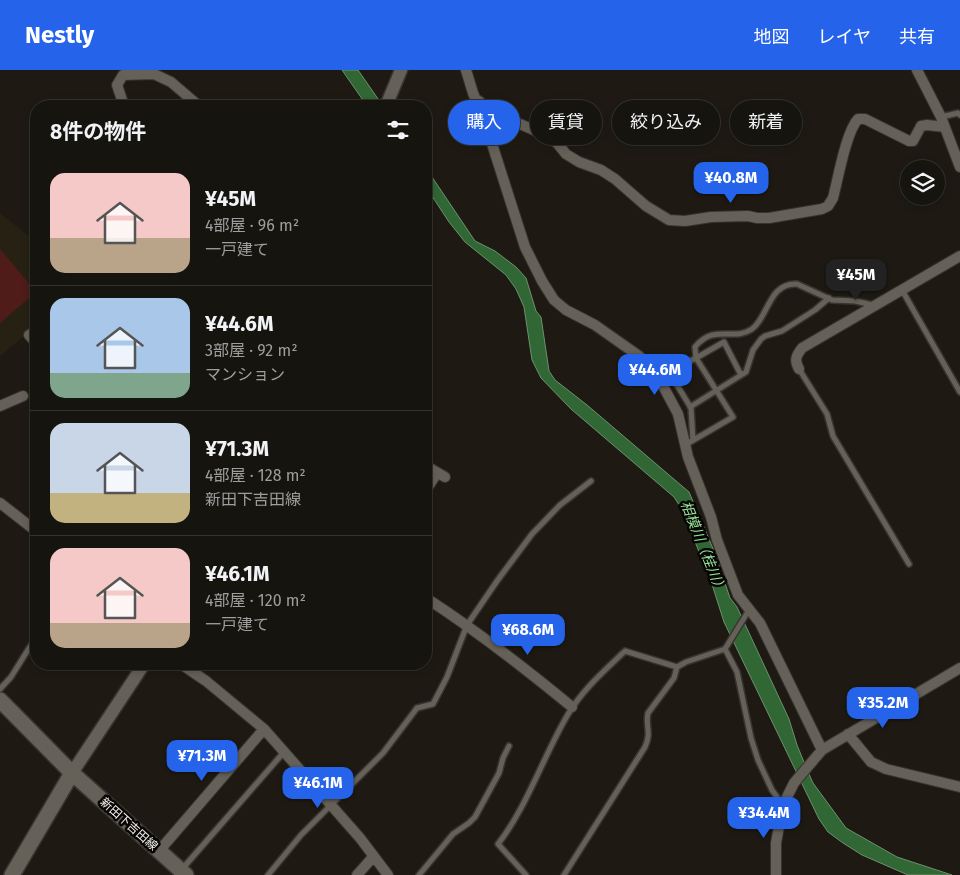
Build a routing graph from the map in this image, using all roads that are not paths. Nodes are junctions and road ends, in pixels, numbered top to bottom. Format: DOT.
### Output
graph roads {
  1 [pos="401,70"];
  2 [pos="466,70"];
  3 [pos="917,70"];
  4 [pos="473,93"];
  5 [pos="122,100"];
  6 [pos="192,100"];
  7 [pos="389,100"];
  8 [pos="960,115"];
  9 [pos="941,117"];
  10 [pos="945,127"];
  11 [pos="960,167"];
  12 [pos="960,256"];
  13 [pos="902,289"];
  14 [pos="828,298"];
  15 [pos="874,305"];
  16 [pos="696,358"];
  17 [pos="799,370"];
  18 [pos="741,375"];
  19 [pos="716,390"];
  20 [pos="960,392"];
  21 [pos="23,396"];
  22 [pos="0,406"];
  23 [pos="690,407"];
  24 [pos="689,443"];
  25 [pos="432,470"];
  26 [pos="591,481"];
  27 [pos="432,484"];
  28 [pos="0,503"];
  29 [pos="30,526"];
  30 [pos="909,564"];
  31 [pos="432,602"];
  32 [pos="748,613"];
  33 [pos="467,625"];
  34 [pos="30,647"];
  35 [pos="725,649"];
  36 [pos="677,667"];
  37 [pos="960,668"];
  38 [pos="140,670"];
  39 [pos="190,670"];
  40 [pos="0,689"];
  41 [pos="0,700"];
  42 [pos="572,707"];
  43 [pos="264,729"];
  44 [pos="848,734"];
  45 [pos="509,746"];
  46 [pos="822,750"];
  47 [pos="284,752"];
  48 [pos="72,773"];
  49 [pos="960,787"];
  50 [pos="331,806"];
  51 [pos="784,808"];
  52 [pos="159,851"];
  53 [pos="373,857"];
  54 [pos="183,873"];
  55 [pos="12,875"];
  56 [pos="268,875"];
  57 [pos="357,875"];
  58 [pos="388,875"];
  59 [pos="419,875"];
  60 [pos="526,875"];
  61 [pos="564,875"];
  62 [pos="776,875"];
  1 -- 7 [label="street"];
  2 -- 4 [label="street"];
  3 -- 9 [label="street"];
  4 -- 10 [label="street"];
  4 -- 24 [label="street"];
  5 -- 6 [label="street"];
  8 -- 9 [label="lane"];
  9 -- 10 [label="street"];
  10 -- 11 [label="street"];
  12 -- 13 [label="street"];
  13 -- 15 [label="street"];
  13 -- 20 [label="lane"];
  14 -- 15 [label="lane"];
  14 -- 16 [label="lane"];
  14 -- 18 [label="lane"];
  15 -- 17 [label="street"];
  16 -- 18 [label="lane"];
  16 -- 19 [label="lane"];
  16 -- 23 [label="lane"];
  17 -- 30 [label="lane"];
  18 -- 19 [label="lane"];
  19 -- 23 [label="lane"];
  19 -- 24 [label="lane"];
  21 -- 22 [label="street"];
  23 -- 24 [label="lane"];
  24 -- 32 [label="street"];
  25 -- 27 [label="street"];
  26 -- 33 [label="lane"];
  28 -- 29 [label="street"];
  31 -- 33 [label="street"];
  32 -- 35 [label="lane"];
  32 -- 46 [label="street"];
  33 -- 42 [label="street"];
  33 -- 50 [label="lane"];
  34 -- 40 [label="lane"];
  35 -- 36 [label="lane"];
  35 -- 51 [label="lane"];
  36 -- 42 [label="lane"];
  36 -- 61 [label="lane"];
  37 -- 44 [label="street"];
  38 -- 48 [label="street"];
  39 -- 43 [label="street"];
  41 -- 48 [label="main road, 新田下吉田線"];
  42 -- 60 [label="lane"];
  43 -- 47 [label="street"];
  43 -- 52 [label="street"];
  44 -- 46 [label="street"];
  44 -- 49 [label="street"];
  45 -- 59 [label="lane"];
  46 -- 51 [label="street"];
  47 -- 50 [label="street"];
  47 -- 54 [label="lane"];
  48 -- 52 [label="main road, 新田下吉田線"];
  48 -- 55 [label="main road"];
  50 -- 53 [label="street"];
  50 -- 56 [label="lane"];
  51 -- 62 [label="street"];
  52 -- 54 [label="main road, 新田下吉田線"];
  53 -- 57 [label="street"];
  53 -- 58 [label="street"];
}
